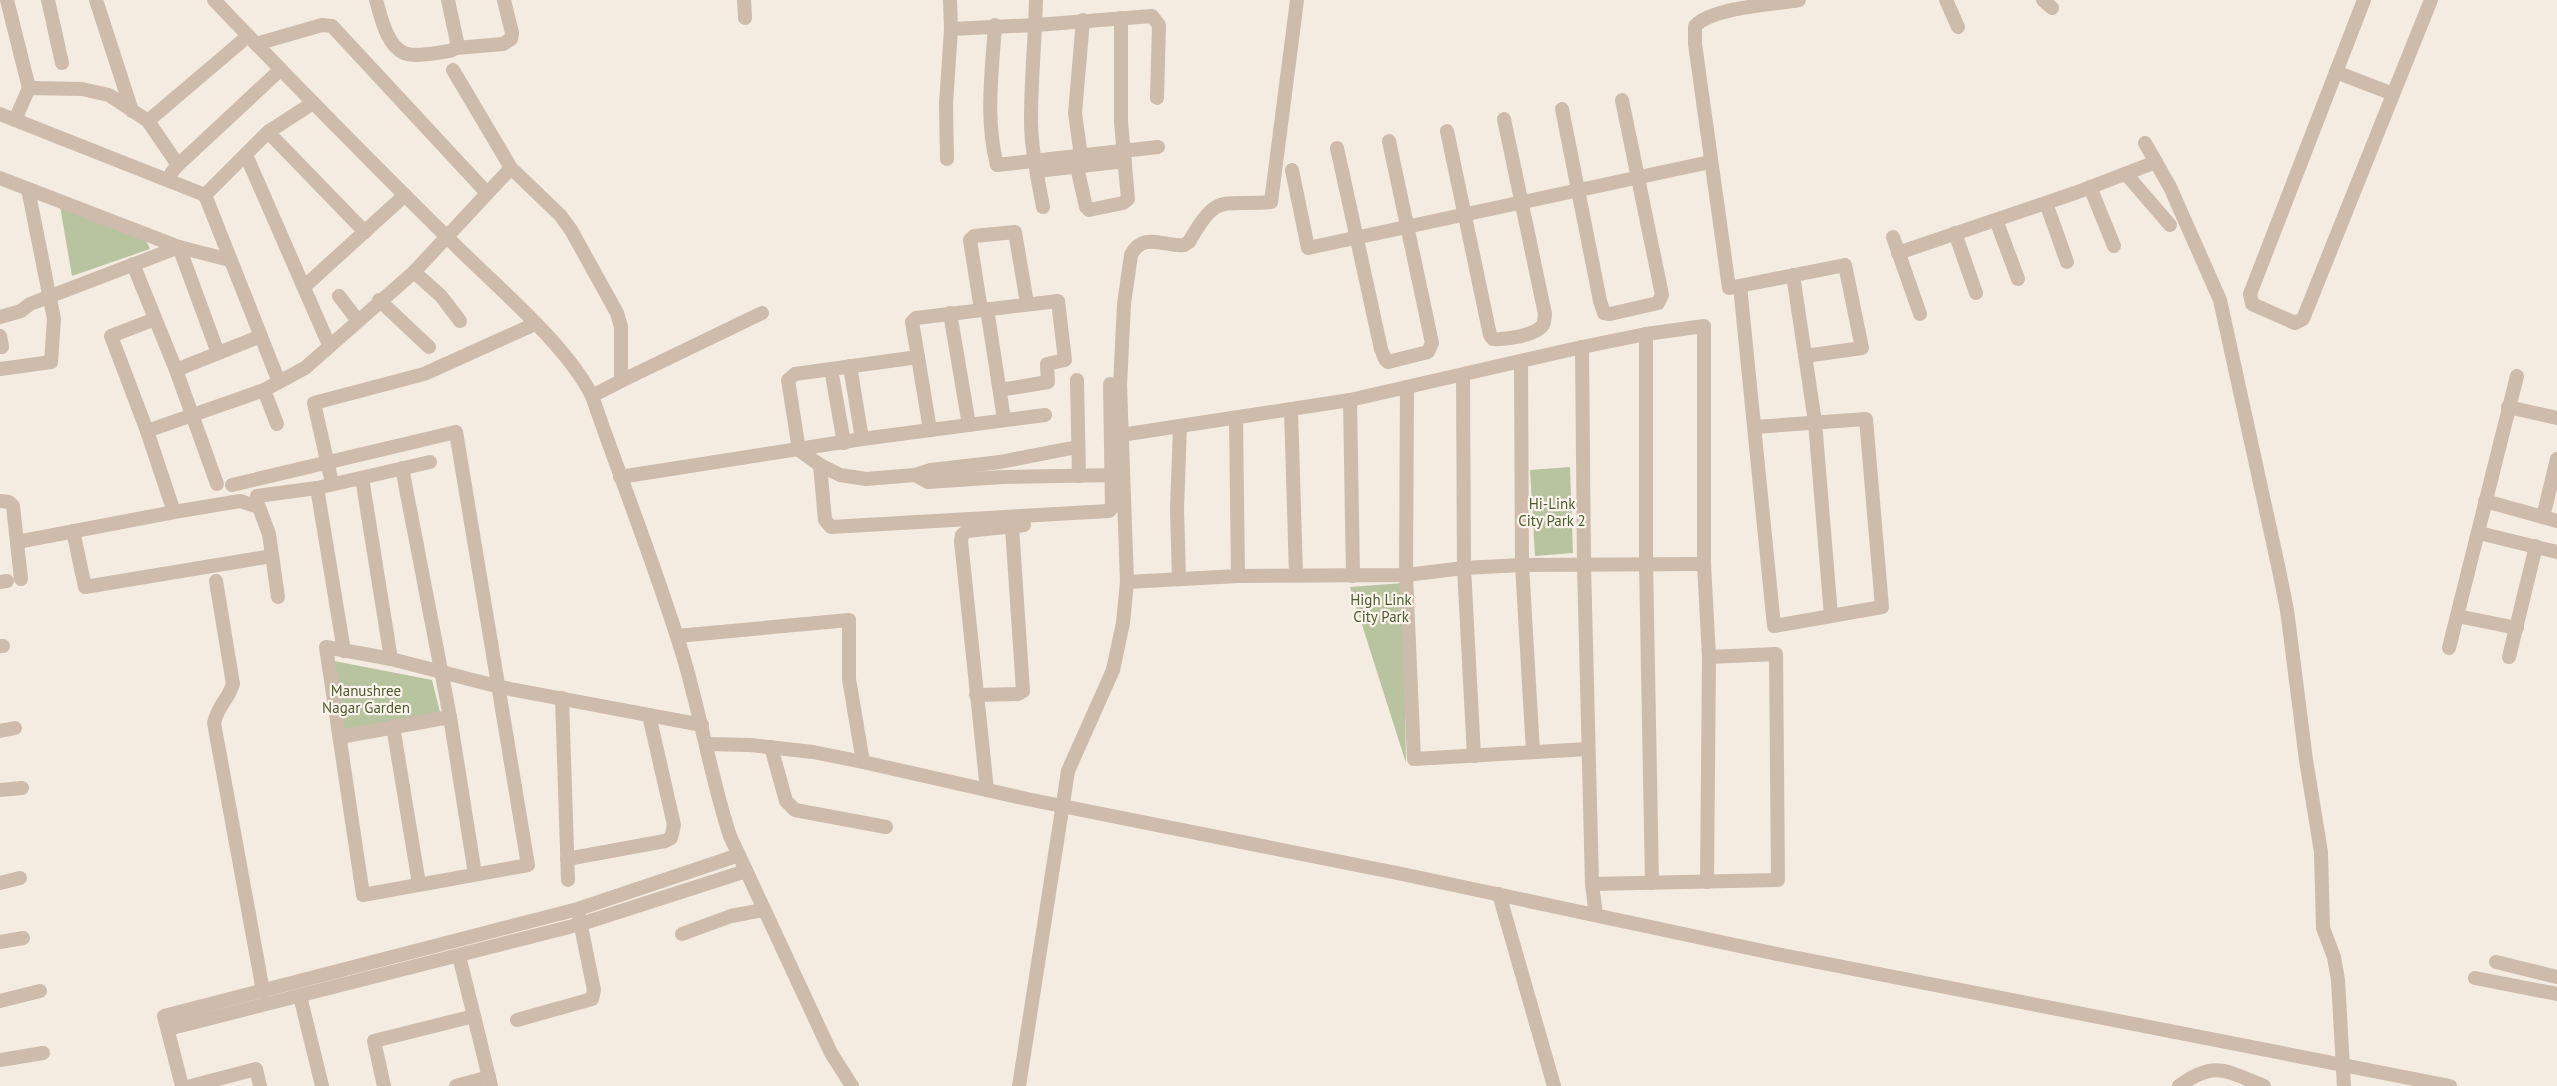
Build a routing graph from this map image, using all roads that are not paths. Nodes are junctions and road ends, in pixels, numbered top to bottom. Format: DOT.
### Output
graph roads {
  1 [pos="7,0"];
  2 [pos="48,0"];
  3 [pos="96,0"];
  4 [pos="214,0"];
  5 [pos="376,0"];
  6 [pos="448,0"];
  7 [pos="504,0"];
  8 [pos="744,0"];
  9 [pos="950,0"];
  10 [pos="1036,0"];
  11 [pos="1297,0"];
  12 [pos="1799,0"];
  13 [pos="1946,0"];
  14 [pos="2364,0"];
  15 [pos="2431,0"];
  16 [pos="1741,5"];
  17 [pos="745,18"];
  18 [pos="1121,18"];
  19 [pos="1083,21"];
  20 [pos="995,25"];
  21 [pos="1036,25"];
  22 [pos="1958,27"];
  23 [pos="951,29"];
  24 [pos="252,40"];
  25 [pos="456,48"];
  26 [pos="62,63"];
  27 [pos="280,70"];
  28 [pos="453,70"];
  29 [pos="2336,72"];
  30 [pos="29,88"];
  31 [pos="2392,94"];
  32 [pos="1157,98"];
  33 [pos="1622,100"];
  34 [pos="314,103"];
  35 [pos="1562,110"];
  36 [pos="132,111"];
  37 [pos="0,114"];
  38 [pos="1504,119"];
  39 [pos="15,120"];
  40 [pos="148,121"];
  41 [pos="1447,131"];
  42 [pos="268,132"];
  43 [pos="1389,141"];
  44 [pos="2145,142"];
  45 [pos="1158,147"];
  46 [pos="1336,148"];
  47 [pos="246,155"];
  48 [pos="1124,155"];
  49 [pos="947,159"];
  50 [pos="1079,162"];
  51 [pos="1710,162"];
  52 [pos="2156,162"];
  53 [pos="178,165"];
  54 [pos="1036,166"];
  55 [pos="511,168"];
  56 [pos="1292,170"];
  57 [pos="2126,174"];
  58 [pos="0,178"];
  59 [pos="1638,178"];
  60 [pos="168,179"];
  61 [pos="2090,187"];
  62 [pos="28,189"];
  63 [pos="1578,190"];
  64 [pos="487,193"];
  65 [pos="205,195"];
  66 [pos="405,195"];
  67 [pos="1521,201"];
  68 [pos="2046,203"];
  69 [pos="1043,207"];
  70 [pos="1463,214"];
  71 [pos="1996,220"];
  72 [pos="2170,225"];
  73 [pos="1406,226"];
  74 [pos="365,232"];
  75 [pos="1955,233"];
  76 [pos="446,236"];
  77 [pos="1357,237"];
  78 [pos="1893,237"];
  79 [pos="2114,246"];
  80 [pos="179,247"];
  81 [pos="1898,253"];
  82 [pos="230,260"];
  83 [pos="2067,262"];
  84 [pos="133,264"];
  85 [pos="414,272"];
  86 [pos="1793,276"];
  87 [pos="2018,279"];
  88 [pos="305,286"];
  89 [pos="1740,286"];
  90 [pos="1976,293"];
  91 [pos="339,296"];
  92 [pos="50,298"];
  93 [pos="379,300"];
  94 [pos="1027,303"];
  95 [pos="984,309"];
  96 [pos="762,313"];
  97 [pos="950,314"];
  98 [pos="1920,314"];
  99 [pos="0,317"];
  100 [pos="155,319"];
  101 [pos="358,321"];
  102 [pos="460,321"];
  103 [pos="535,324"];
  104 [pos="1646,334"];
  105 [pos="261,336"];
  106 [pos="329,345"];
  107 [pos="429,347"];
  108 [pos="1582,347"];
  109 [pos="218,353"];
  110 [pos="1805,356"];
  111 [pos="918,357"];
  112 [pos="1521,362"];
  113 [pos="850,366"];
  114 [pos="0,369"];
  115 [pos="831,369"];
  116 [pos="176,370"];
  117 [pos="1463,375"];
  118 [pos="2517,376"];
  119 [pos="621,381"];
  120 [pos="1077,381"];
  121 [pos="279,382"];
  122 [pos="1110,384"];
  123 [pos="1407,387"];
  124 [pos="264,390"];
  125 [pos="1000,390"];
  126 [pos="592,396"];
  127 [pos="1350,400"];
  128 [pos="2508,407"];
  129 [pos="1291,409"];
  130 [pos="191,415"];
  131 [pos="1044,415"];
  132 [pos="1236,418"];
  133 [pos="2557,418"];
  134 [pos="1004,419"];
  135 [pos="1815,422"];
  136 [pos="277,424"];
  137 [pos="969,425"];
  138 [pos="1180,426"];
  139 [pos="1755,427"];
  140 [pos="930,430"];
  141 [pos="147,431"];
  142 [pos="1121,435"];
  143 [pos="862,439"];
  144 [pos="844,442"];
  145 [pos="1077,447"];
  146 [pos="799,450"];
  147 [pos="2557,459"];
  148 [pos="327,461"];
  149 [pos="430,462"];
  150 [pos="1000,462"];
  151 [pos="819,465"];
  152 [pos="402,468"];
  153 [pos="915,475"];
  154 [pos="1117,475"];
  155 [pos="1078,476"];
  156 [pos="620,477"];
  157 [pos="1002,477"];
  158 [pos="362,478"];
  159 [pos="332,483"];
  160 [pos="217,484"];
  161 [pos="232,485"];
  162 [pos="316,488"];
  163 [pos="257,496"];
  164 [pos="0,501"];
  165 [pos="2485,501"];
  166 [pos="174,512"];
  167 [pos="2543,517"];
  168 [pos="2557,521"];
  169 [pos="73,531"];
  170 [pos="2479,533"];
  171 [pos="17,542"];
  172 [pos="2536,546"];
  173 [pos="2557,552"];
  174 [pos="272,556"];
  175 [pos="1646,563"];
  176 [pos="1584,564"];
  177 [pos="1704,564"];
  178 [pos="1522,565"];
  179 [pos="1464,568"];
  180 [pos="1296,575"];
  181 [pos="1407,575"];
  182 [pos="1238,576"];
  183 [pos="1353,576"];
  184 [pos="1179,579"];
  185 [pos="10,581"];
  186 [pos="216,581"];
  187 [pos="1127,582"];
  188 [pos="278,597"];
  189 [pos="1831,616"];
  190 [pos="2457,616"];
  191 [pos="2517,628"];
  192 [pos="676,636"];
  193 [pos="2449,648"];
  194 [pos="344,651"];
  195 [pos="1709,657"];
  196 [pos="2509,657"];
  197 [pos="391,659"];
  198 [pos="439,670"];
  199 [pos="500,687"];
  200 [pos="976,695"];
  201 [pos="562,699"];
  202 [pos="649,715"];
  203 [pos="450,717"];
  204 [pos="702,725"];
  205 [pos="393,726"];
  206 [pos="15,728"];
  207 [pos="0,731"];
  208 [pos="340,737"];
  209 [pos="707,744"];
  210 [pos="771,747"];
  211 [pos="1588,749"];
  212 [pos="1533,752"];
  213 [pos="1474,756"];
  214 [pos="863,762"];
  215 [pos="22,788"];
  216 [pos="0,790"];
  217 [pos="987,790"];
  218 [pos="1061,805"];
  219 [pos="885,827"];
  220 [pos="739,855"];
  221 [pos="567,859"];
  222 [pos="746,871"];
  223 [pos="475,874"];
  224 [pos="20,878"];
  225 [pos="568,879"];
  226 [pos="1707,882"];
  227 [pos="0,883"];
  228 [pos="1652,883"];
  229 [pos="1592,884"];
  230 [pos="419,885"];
  231 [pos="1499,894"];
  232 [pos="578,909"];
  233 [pos="763,910"];
  234 [pos="1596,915"];
  235 [pos="581,924"];
  236 [pos="682,934"];
  237 [pos="23,938"];
  238 [pos="0,942"];
  239 [pos="459,956"];
  240 [pos="2496,962"];
  241 [pos="2557,977"];
  242 [pos="2475,978"];
  243 [pos="40,991"];
  244 [pos="263,991"];
  245 [pos="2557,994"];
  246 [pos="300,996"];
  247 [pos="1,998"];
  248 [pos="474,1016"];
  249 [pos="517,1020"];
  250 [pos="166,1022"];
  251 [pos="43,1053"];
  252 [pos="0,1060"];
  253 [pos="2343,1064"];
  254 [pos="490,1082"];
  255 [pos="182,1086"];
  256 [pos="191,1086"];
  257 [pos="260,1086"];
  258 [pos="322,1086"];
  259 [pos="384,1086"];
  260 [pos="456,1086"];
  261 [pos="852,1086"];
  262 [pos="1019,1086"];
  263 [pos="1554,1086"];
  264 [pos="2179,1086"];
  265 [pos="2264,1086"];
  266 [pos="2344,1086"];
  267 [pos="2450,1086"];
  1 -- 30 [label="street"];
  2 -- 26 [label="street"];
  3 -- 36 [label="street"];
  4 -- 24 [label="street"];
  5 -- 25 [label="street"];
  6 -- 25 [label="street"];
  7 -- 25 [label="street"];
  8 -- 17 [label="street"];
  9 -- 23 [label="street"];
  10 -- 21 [label="street"];
  11 -- 142 [label="street"];
  12 -- 16 [label="street"];
  13 -- 22 [label="street"];
  14 -- 29 [label="street"];
  15 -- 31 [label="street"];
  16 -- 51 [label="street"];
  18 -- 19 [label="street"];
  18 -- 32 [label="street"];
  18 -- 48 [label="street"];
  19 -- 21 [label="street"];
  19 -- 50 [label="street"];
  20 -- 21 [label="street"];
  20 -- 23 [label="street"];
  20 -- 54 [label="street"];
  21 -- 54 [label="street"];
  23 -- 49 [label="street"];
  24 -- 27 [label="street"];
  24 -- 40 [label="street"];
  24 -- 64 [label="street"];
  27 -- 34 [label="street"];
  27 -- 53 [label="street"];
  28 -- 55 [label="street"];
  29 -- 31 [label="street"];
  29 -- 31 [label="street"];
  30 -- 36 [label="street"];
  30 -- 39 [label="street"];
  33 -- 59 [label="street"];
  34 -- 42 [label="street"];
  34 -- 66 [label="street"];
  35 -- 63 [label="street"];
  36 -- 40 [label="street"];
  37 -- 39 [label="street"];
  38 -- 67 [label="street"];
  39 -- 60 [label="street"];
  40 -- 53 [label="street"];
  41 -- 70 [label="street"];
  42 -- 47 [label="street"];
  42 -- 74 [label="street"];
  43 -- 73 [label="street"];
  44 -- 52 [label="street"];
  45 -- 48 [label="street"];
  46 -- 77 [label="street"];
  47 -- 65 [label="street"];
  47 -- 88 [label="street"];
  48 -- 50 [label="street"];
  48 -- 50 [label="street"];
  50 -- 54 [label="street"];
  51 -- 59 [label="street"];
  51 -- 89 [label="street"];
  52 -- 57 [label="street"];
  52 -- 253 [label="street"];
  53 -- 60 [label="street"];
  54 -- 69 [label="street"];
  55 -- 64 [label="street"];
  55 -- 119 [label="street"];
  56 -- 77 [label="street"];
  57 -- 61 [label="street"];
  57 -- 72 [label="street"];
  58 -- 62 [label="street"];
  59 -- 63 [label="street"];
  59 -- 63 [label="street"];
  60 -- 65 [label="street"];
  61 -- 68 [label="street"];
  61 -- 79 [label="street"];
  62 -- 80 [label="street"];
  62 -- 92 [label="street"];
  63 -- 67 [label="street"];
  64 -- 76 [label="street"];
  65 -- 82 [label="street"];
  66 -- 74 [label="street"];
  66 -- 76 [label="street"];
  67 -- 70 [label="street"];
  67 -- 70 [label="street"];
  68 -- 71 [label="street"];
  68 -- 83 [label="street"];
  70 -- 73 [label="street"];
  71 -- 75 [label="street"];
  71 -- 87 [label="street"];
  73 -- 77 [label="street"];
  73 -- 77 [label="street"];
  74 -- 88 [label="street"];
  75 -- 81 [label="street"];
  75 -- 90 [label="street"];
  76 -- 85 [label="street"];
  76 -- 103 [label="street"];
  78 -- 81 [label="street"];
  80 -- 82 [label="street"];
  80 -- 84 [label="street"];
  80 -- 109 [label="street"];
  81 -- 98 [label="street"];
  82 -- 105 [label="street"];
  84 -- 92 [label="street"];
  84 -- 100 [label="street"];
  85 -- 93 [label="street"];
  85 -- 102 [label="street"];
  86 -- 89 [label="street"];
  86 -- 110 [label="street"];
  86 -- 110 [label="street"];
  88 -- 106 [label="street"];
  89 -- 139 [label="street"];
  91 -- 101 [label="street"];
  92 -- 99 [label="street"];
  92 -- 114 [label="street"];
  93 -- 101 [label="street"];
  93 -- 107 [label="street"];
  94 -- 95 [label="street"];
  94 -- 95 [label="street"];
  94 -- 125 [label="street"];
  95 -- 97 [label="street"];
  95 -- 125 [label="street"];
  96 -- 119 [label="street"];
  97 -- 111 [label="street"];
  97 -- 137 [label="street"];
  100 -- 116 [label="street"];
  100 -- 141 [label="street"];
  101 -- 106 [label="street"];
  103 -- 126 [label="street"];
  103 -- 148 [label="street"];
  104 -- 108 [label="street"];
  104 -- 175 [label="street"];
  104 -- 177 [label="street"];
  105 -- 109 [label="street"];
  105 -- 121 [label="street"];
  106 -- 121 [label="street"];
  108 -- 112 [label="street"];
  108 -- 176 [label="street"];
  109 -- 116 [label="street"];
  110 -- 135 [label="street"];
  111 -- 113 [label="street"];
  111 -- 140 [label="street"];
  112 -- 117 [label="street"];
  112 -- 178 [label="street"];
  113 -- 115 [label="street"];
  113 -- 143 [label="street"];
  115 -- 144 [label="street"];
  115 -- 146 [label="street"];
  116 -- 130 [label="street"];
  117 -- 123 [label="street"];
  117 -- 179 [label="street"];
  118 -- 128 [label="street"];
  119 -- 126 [label="street"];
  120 -- 145 [label="street"];
  121 -- 124 [label="street"];
  122 -- 154 [label="street"];
  123 -- 127 [label="street"];
  123 -- 181 [label="street"];
  124 -- 130 [label="street"];
  124 -- 136 [label="street"];
  125 -- 134 [label="street"];
  126 -- 156 [label="street"];
  127 -- 129 [label="street"];
  127 -- 183 [label="street"];
  128 -- 133 [label="street"];
  128 -- 165 [label="street"];
  129 -- 132 [label="street"];
  129 -- 180 [label="street"];
  130 -- 141 [label="street"];
  130 -- 160 [label="street"];
  131 -- 134 [label="street"];
  132 -- 138 [label="street"];
  132 -- 182 [label="street"];
  134 -- 137 [label="street"];
  135 -- 139 [label="street"];
  135 -- 189 [label="street"];
  135 -- 189 [label="street"];
  137 -- 140 [label="street"];
  138 -- 142 [label="street"];
  138 -- 184 [label="street"];
  139 -- 189 [label="street"];
  140 -- 143 [label="street"];
  141 -- 166 [label="street"];
  142 -- 154 [label="street"];
  143 -- 144 [label="street"];
  144 -- 146 [label="street"];
  145 -- 150 [label="street"];
  145 -- 155 [label="street"];
  146 -- 151 [label="street"];
  146 -- 156 [label="street"];
  147 -- 167 [label="street"];
  148 -- 159 [label="street"];
  148 -- 161 [label="street"];
  148 -- 199 [label="street"];
  149 -- 152 [label="street"];
  150 -- 153 [label="street"];
  150 -- 157 [label="street"];
  151 -- 153 [label="street"];
  151 -- 154 [label="street"];
  152 -- 158 [label="street"];
  152 -- 198 [label="street"];
  153 -- 157 [label="street"];
  154 -- 155 [label="street"];
  154 -- 187 [label="street"];
  155 -- 157 [label="street"];
  156 -- 192 [label="street"];
  158 -- 159 [label="street"];
  158 -- 197 [label="street"];
  159 -- 162 [label="street"];
  162 -- 163 [label="street"];
  162 -- 194 [label="street"];
  164 -- 171 [label="street"];
  165 -- 167 [label="street"];
  165 -- 170 [label="street"];
  166 -- 169 [label="street"];
  166 -- 174 [label="street"];
  167 -- 168 [label="street"];
  169 -- 171 [label="street"];
  169 -- 174 [label="street"];
  170 -- 172 [label="street"];
  170 -- 190 [label="street"];
  171 -- 185 [label="street"];
  172 -- 173 [label="street"];
  172 -- 191 [label="street"];
  174 -- 188 [label="street"];
  175 -- 176 [label="street"];
  175 -- 177 [label="street"];
  175 -- 228 [label="street"];
  176 -- 178 [label="street"];
  176 -- 211 [label="street"];
  177 -- 195 [label="street"];
  178 -- 179 [label="street"];
  178 -- 212 [label="street"];
  179 -- 181 [label="street"];
  179 -- 213 [label="street"];
  180 -- 182 [label="street"];
  180 -- 183 [label="street"];
  181 -- 183 [label="street"];
  181 -- 213 [label="street"];
  182 -- 184 [label="street"];
  184 -- 187 [label="street"];
  186 -- 244 [label="street"];
  187 -- 218 [label="street"];
  190 -- 191 [label="street"];
  190 -- 193 [label="street"];
  191 -- 196 [label="street"];
  192 -- 204 [label="street"];
  192 -- 214 [label="street"];
  194 -- 197 [label="street"];
  194 -- 208 [label="street"];
  195 -- 226 [label="street"];
  195 -- 226 [label="street"];
  197 -- 198 [label="street"];
  198 -- 199 [label="street"];
  198 -- 203 [label="street"];
  199 -- 201 [label="street"];
  199 -- 223 [label="street"];
  200 -- 200 [label="street"];
  200 -- 217 [label="street"];
  201 -- 202 [label="street"];
  201 -- 221 [label="street"];
  202 -- 204 [label="street"];
  202 -- 221 [label="street"];
  203 -- 205 [label="street"];
  203 -- 223 [label="street"];
  204 -- 209 [label="street"];
  205 -- 208 [label="street"];
  205 -- 230 [label="street"];
  206 -- 207 [label="street"];
  208 -- 230 [label="street"];
  209 -- 210 [label="street"];
  209 -- 220 [label="street"];
  210 -- 214 [label="street"];
  210 -- 219 [label="street"];
  211 -- 212 [label="street"];
  211 -- 229 [label="street"];
  212 -- 213 [label="street"];
  214 -- 217 [label="street"];
  215 -- 216 [label="street"];
  217 -- 218 [label="street"];
  218 -- 231 [label="street"];
  218 -- 262 [label="street"];
  220 -- 222 [label="street"];
  220 -- 232 [label="street"];
  221 -- 225 [label="street"];
  222 -- 233 [label="street"];
  222 -- 235 [label="street"];
  223 -- 230 [label="street"];
  224 -- 227 [label="street"];
  226 -- 228 [label="street"];
  228 -- 229 [label="street"];
  229 -- 234 [label="street"];
  231 -- 234 [label="street"];
  231 -- 263 [label="street"];
  232 -- 235 [label="street"];
  232 -- 244 [label="street"];
  233 -- 236 [label="street"];
  233 -- 261 [label="street"];
  234 -- 253 [label="street"];
  235 -- 239 [label="street"];
  235 -- 249 [label="street"];
  237 -- 238 [label="street"];
  239 -- 246 [label="street"];
  239 -- 248 [label="street"];
  240 -- 241 [label="street"];
  242 -- 245 [label="street"];
  243 -- 247 [label="street"];
  244 -- 250 [label="street"];
  246 -- 250 [label="street"];
  246 -- 258 [label="street"];
  248 -- 254 [label="street"];
  248 -- 259 [label="street"];
  250 -- 255 [label="street"];
  251 -- 252 [label="street"];
  253 -- 266 [label="street"];
  253 -- 267 [label="street"];
  254 -- 260 [label="street"];
  256 -- 257 [label="street"];
  264 -- 265 [label="street"];
}
